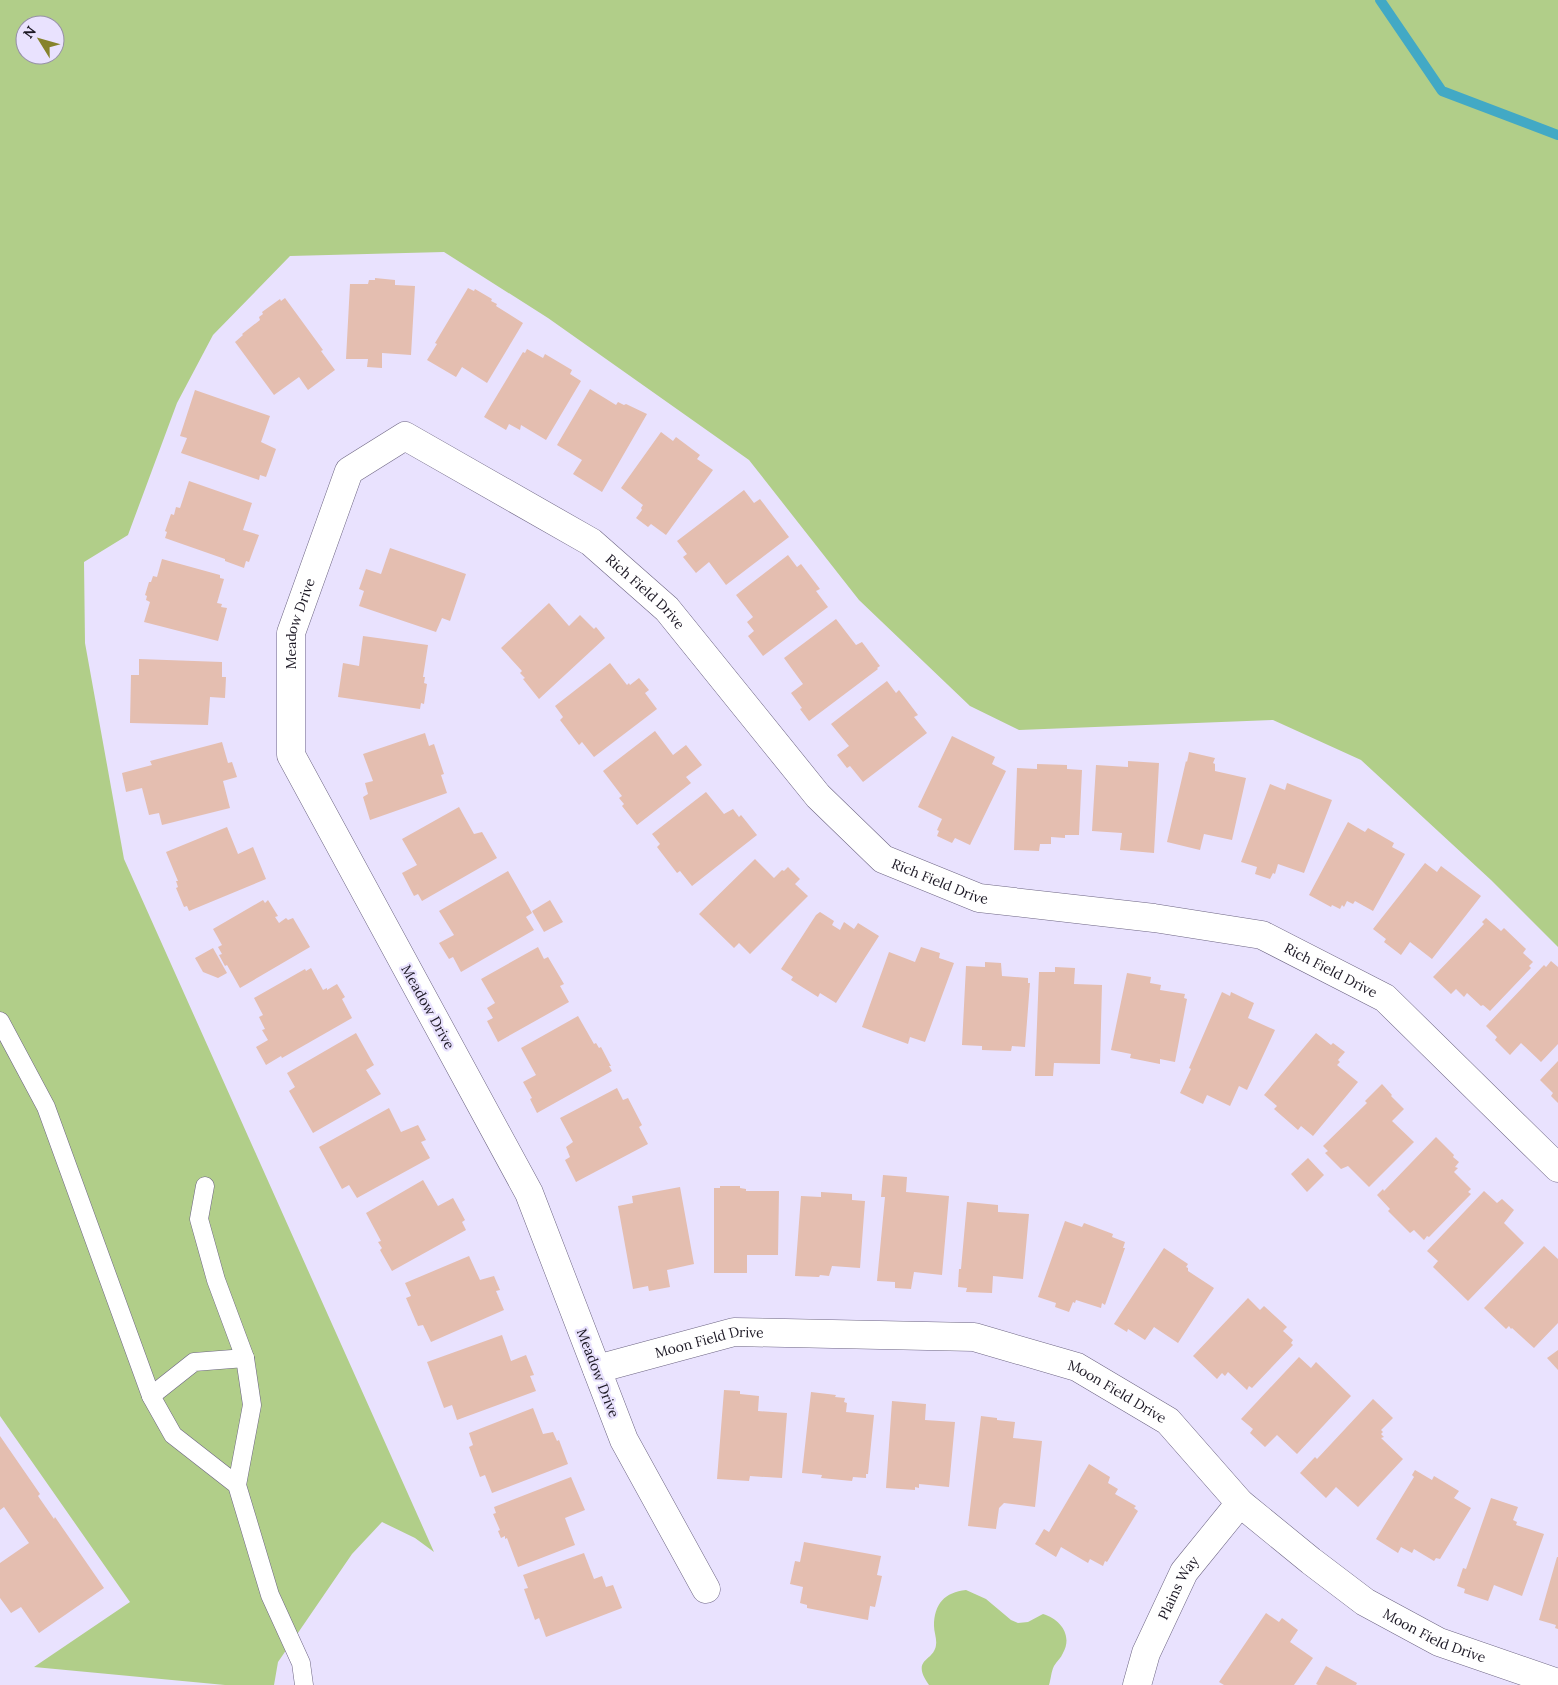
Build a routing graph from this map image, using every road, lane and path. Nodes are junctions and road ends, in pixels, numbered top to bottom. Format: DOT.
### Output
graph roads {
  1 [pos="405,436"];
  2 [pos="0,1021"];
  3 [pos="1558,1168"];
  4 [pos="205,1186"];
  5 [pos="245,1358"];
  6 [pos="597,1369"];
  7 [pos="151,1396"];
  8 [pos="236,1485"];
  9 [pos="1240,1503"];
  10 [pos="706,1589"];
  11 [pos="1558,1683"];
  12 [pos="304,1685"];
  13 [pos="1138,1685"];
  1 -- 3 [label="street, Rich Field Drive"];
  1 -- 6 [label="street, Meadow Drive"];
  2 -- 7 [label="lane"];
  4 -- 5 [label="lane"];
  5 -- 7 [label="lane"];
  5 -- 8 [label="lane"];
  6 -- 9 [label="street, Moon Field Drive"];
  6 -- 10 [label="street, Meadow Drive"];
  7 -- 8 [label="lane"];
  8 -- 12 [label="lane"];
  9 -- 11 [label="street, Moon Field Drive"];
  9 -- 13 [label="street, Plains Way"];
}
